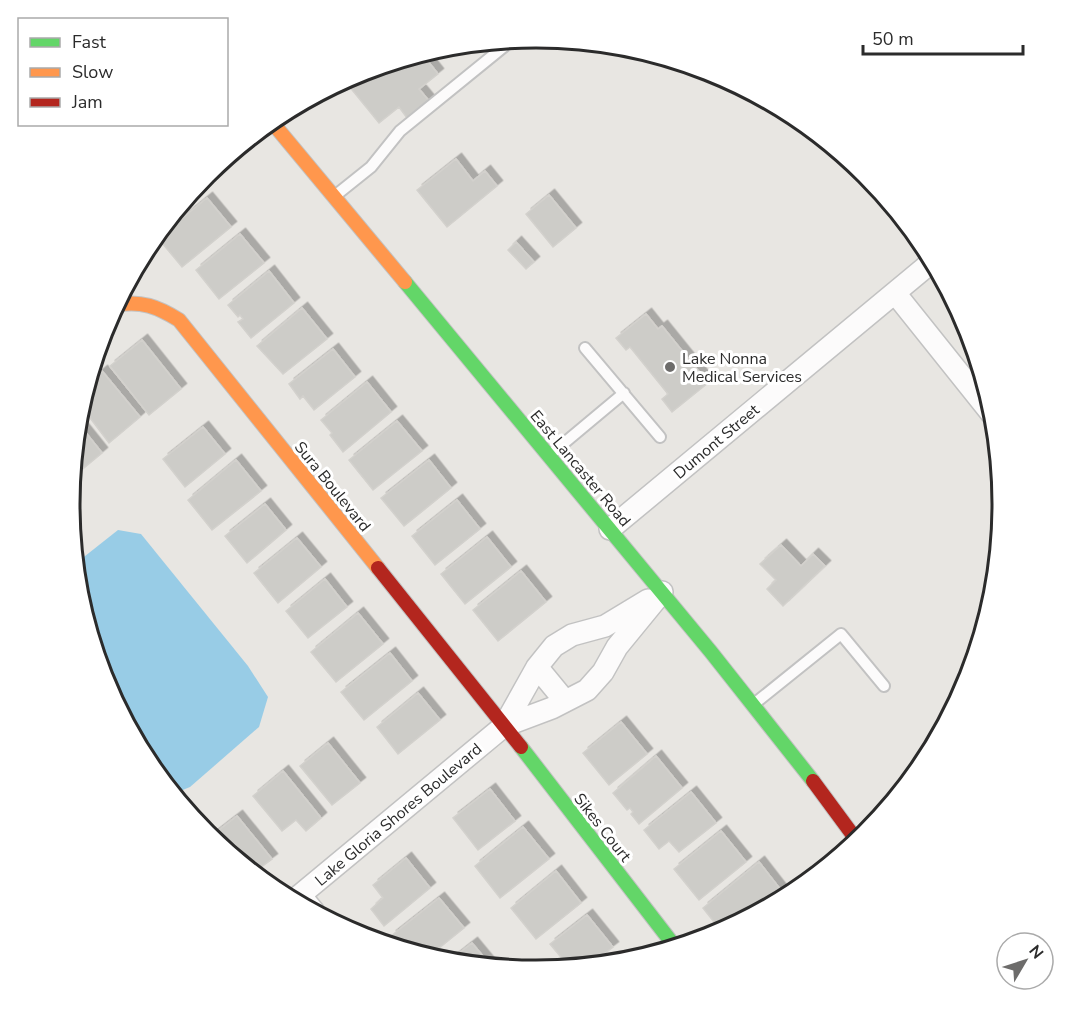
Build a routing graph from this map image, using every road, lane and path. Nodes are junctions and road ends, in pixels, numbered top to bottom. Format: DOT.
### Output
graph roads {
  1 [pos="500,50"];
  2 [pos="277,129"];
  3 [pos="333,197"];
  4 [pos="926,267"];
  5 [pos="895,293"];
  6 [pos="127,302"];
  7 [pos="585,348"];
  8 [pos="624,393"];
  9 [pos="980,400"];
  10 [pos="660,437"];
  11 [pos="549,456"];
  12 [pos="610,529"];
  13 [pos="662,592"];
  14 [pos="537,667"];
  15 [pos="884,686"];
  16 [pos="565,701"];
  17 [pos="754,705"];
  18 [pos="504,726"];
  19 [pos="852,834"];
  20 [pos="300,895"];
  21 [pos="670,941"];
  1 -- 3 [label="lane"];
  2 -- 3 [label="street, East Lancaster Road"];
  3 -- 11 [label="street, East Lancaster Road"];
  4 -- 5 [label="street, Dumont Street"];
  5 -- 9 [label="street"];
  5 -- 12 [label="street, Dumont Street"];
  6 -- 18 [label="street, Sura Boulevard"];
  7 -- 8 [label="lane"];
  8 -- 10 [label="lane"];
  8 -- 11 [label="lane"];
  11 -- 12 [label="street, East Lancaster Road"];
  12 -- 13 [label="street, East Lancaster Road"];
  13 -- 14 [label="street, Lake Gloria Shores Boulevard"];
  13 -- 16 [label="street, Lake Gloria Shores Boulevard"];
  13 -- 17 [label="street, East Lancaster Road"];
  14 -- 16 [label="street"];
  14 -- 18 [label="street, Lake Gloria Shores Boulevard"];
  15 -- 17 [label="lane"];
  16 -- 18 [label="street, Lake Gloria Shores Boulevard"];
  17 -- 19 [label="street, East Lancaster Road"];
  18 -- 20 [label="street, Lake Gloria Shores Boulevard"];
  18 -- 21 [label="street, Sikes Court"];
}
